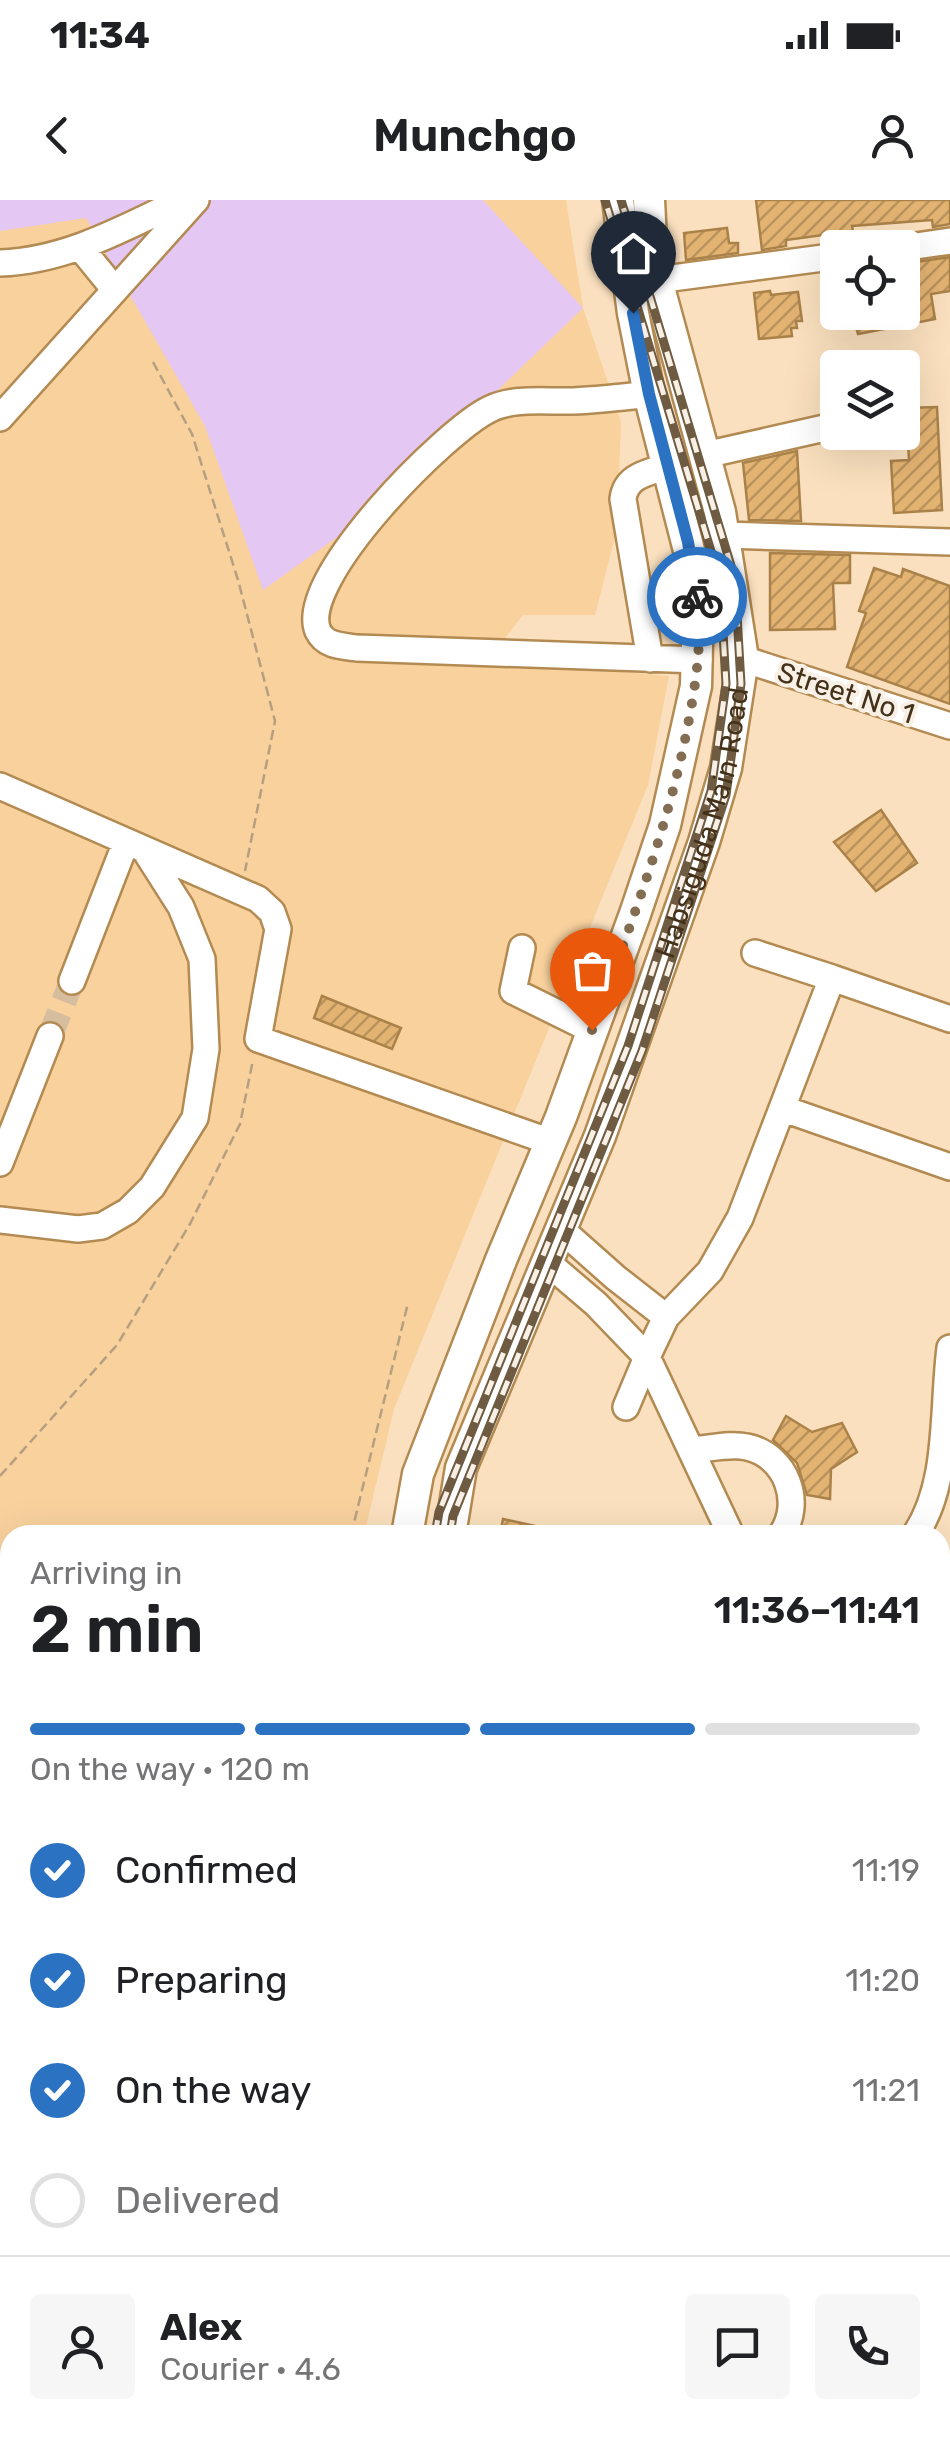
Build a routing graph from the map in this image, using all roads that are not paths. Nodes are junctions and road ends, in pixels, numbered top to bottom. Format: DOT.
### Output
graph roads {
  1 [pos="183,200"];
  2 [pos="196,200"];
  3 [pos="605,200"];
  4 [pos="618,200"];
  5 [pos="634,200"];
  6 [pos="649,200"];
  7 [pos="950,242"];
  8 [pos="920,246"];
  9 [pos="80,247"];
  10 [pos="820,257"];
  11 [pos="0,263"];
  12 [pos="646,269"];
  13 [pos="115,290"];
  14 [pos="649,394"];
  15 [pos="0,418"];
  16 [pos="820,428"];
  17 [pos="704,455"];
  18 [pos="668,466"];
  19 [pos="724,535"];
  20 [pos="950,542"];
  21 [pos="650,659"];
  22 [pos="743,659"];
  23 [pos="699,660"];
  24 [pos="950,726"];
  25 [pos="0,786"];
  26 [pos="136,846"];
  27 [pos="635,914"];
  28 [pos="674,930"];
  29 [pos="522,948"];
  30 [pos="755,952"];
  31 [pos="832,978"];
  32 [pos="72,981"];
  33 [pos="950,1020"];
  34 [pos="592,1030"];
  35 [pos="50,1036"];
  36 [pos="784,1109"];
  37 [pos="550,1142"];
  38 [pos="0,1163"];
  39 [pos="950,1167"];
  40 [pos="0,1220"];
  41 [pos="563,1230"];
  42 [pos="548,1263"];
  43 [pos="666,1316"];
  44 [pos="950,1348"];
  45 [pos="648,1356"];
  46 [pos="626,1407"];
  47 [pos="691,1450"];
  48 [pos="412,1504"];
  49 [pos="452,1524"];
  50 [pos="409,1525"];
  51 [pos="726,1525"];
  52 [pos="787,1525"];
  53 [pos="923,1525"];
  1 -- 9 [label="street"];
  2 -- 13 [label="street"];
  3 -- 12 [label="main road"];
  4 -- 12 [label="main road"];
  5 -- 12 [label="main road"];
  6 -- 12 [label="main road, Habsiguda Main Road"];
  7 -- 8 [label="street"];
  9 -- 11 [label="street"];
  9 -- 13 [label="street"];
  10 -- 12 [label="street"];
  12 -- 14 [label="main road, Habsiguda Main Road"];
  12 -- 17 [label="main road, Habsiguda Main Road"];
  13 -- 15 [label="street"];
  14 -- 18 [label="main road, Habsiguda Main Road"];
  14 -- 21 [label="street"];
  16 -- 17 [label="street"];
  17 -- 19 [label="main road, Habsiguda Main Road"];
  18 -- 21 [label="street"];
  18 -- 23 [label="main road, Habsiguda Main Road"];
  19 -- 20 [label="street"];
  19 -- 22 [label="main road, Habsiguda Main Road"];
  21 -- 23 [label="street"];
  22 -- 24 [label="street, Street No 1"];
  22 -- 28 [label="main road, Habsiguda Main Road"];
  23 -- 27 [label="main road, Habsiguda Main Road"];
  25 -- 26 [label="street"];
  26 -- 32 [label="street"];
  26 -- 37 [label="street"];
  26 -- 40 [label="street"];
  27 -- 28 [label="main road"];
  27 -- 34 [label="main road, Habsiguda Main Road"];
  28 -- 41 [label="main road, Habsiguda Main Road"];
  29 -- 34 [label="street"];
  30 -- 31 [label="street"];
  31 -- 33 [label="street"];
  31 -- 36 [label="street"];
  34 -- 37 [label="main road, Habsiguda Main Road"];
  35 -- 38 [label="street"];
  36 -- 39 [label="street"];
  36 -- 43 [label="street"];
  37 -- 48 [label="main road, Habsiguda Main Road"];
  41 -- 42 [label="main road, Habsiguda Main Road"];
  41 -- 43 [label="street"];
  42 -- 45 [label="street"];
  42 -- 49 [label="main road, Habsiguda Main Road"];
  43 -- 45 [label="street"];
  44 -- 53 [label="street"];
  45 -- 46 [label="street"];
  45 -- 47 [label="street"];
  47 -- 51 [label="street"];
  47 -- 52 [label="street"];
  48 -- 49 [label="main road"];
  48 -- 50 [label="main road, Habsiguda Main Road"];
}
